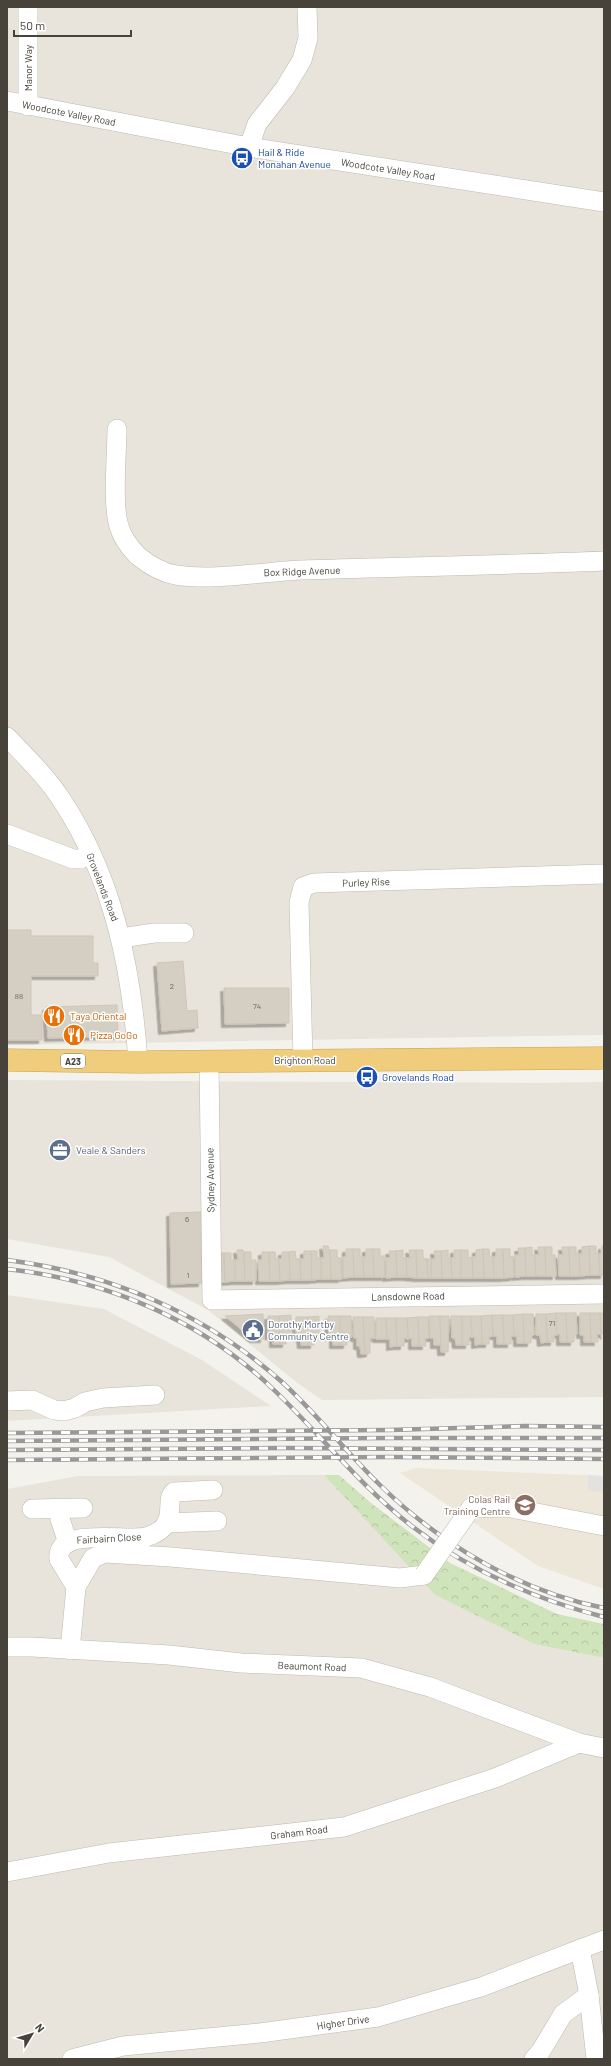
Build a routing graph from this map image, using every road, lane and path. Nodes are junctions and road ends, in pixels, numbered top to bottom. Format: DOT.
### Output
graph roads {
  1 [pos="28,7"];
  2 [pos="307,7"];
  3 [pos="7,101"];
  4 [pos="28,106"];
  5 [pos="249,148"];
  6 [pos="604,202"];
  7 [pos="117,429"];
  8 [pos="604,561"];
  9 [pos="7,737"];
  10 [pos="7,834"];
  11 [pos="91,854"];
  12 [pos="604,874"];
  13 [pos="184,933"];
  14 [pos="121,938"];
  15 [pos="604,1058"];
  16 [pos="7,1060"];
  17 [pos="303,1060"];
  18 [pos="209,1061"];
  19 [pos="138,1062"];
  20 [pos="604,1294"];
  21 [pos="212,1300"];
  22 [pos="155,1396"];
  23 [pos="7,1400"];
  24 [pos="213,1490"];
  25 [pos="83,1508"];
  26 [pos="32,1509"];
  27 [pos="60,1510"];
  28 [pos="217,1521"];
  29 [pos="167,1523"];
  30 [pos="604,1526"];
  31 [pos="68,1543"];
  32 [pos="76,1587"];
  33 [pos="7,1648"];
  34 [pos="70,1650"];
  35 [pos="579,1743"];
  36 [pos="604,1748"];
  37 [pos="7,1872"];
  38 [pos="604,1940"];
  39 [pos="580,1949"];
  40 [pos="589,1995"];
  41 [pos="72,2059"];
  42 [pos="534,2059"];
  43 [pos="596,2059"];
  1 -- 4 [label="street, Manor Way"];
  2 -- 5 [label="street"];
  3 -- 4 [label="street, Woodcote Valley Road"];
  4 -- 5 [label="street, Woodcote Valley Road"];
  5 -- 6 [label="street, Woodcote Valley Road"];
  7 -- 8 [label="street, Box Ridge Avenue"];
  9 -- 11 [label="street, Grovelands Road"];
  10 -- 11 [label="street"];
  11 -- 14 [label="street, Grovelands Road"];
  12 -- 17 [label="street, Purley Rise"];
  13 -- 14 [label="street"];
  14 -- 19 [label="street, Grovelands Road"];
  15 -- 17 [label="highway, Brighton Road / A23"];
  16 -- 19 [label="highway, Brighton Road / A23"];
  17 -- 18 [label="highway, Brighton Road / A23"];
  18 -- 19 [label="highway, Brighton Road / A23"];
  18 -- 21 [label="street, Sydney Avenue"];
  20 -- 21 [label="street, Lansdowne Road"];
  22 -- 23 [label="street"];
  24 -- 29 [label="street"];
  25 -- 27 [label="street"];
  26 -- 27 [label="street"];
  27 -- 31 [label="street"];
  28 -- 29 [label="street"];
  29 -- 31 [label="street, Fairbairn Close"];
  30 -- 32 [label="street, bridge"];
  31 -- 32 [label="street, Fairbairn Close"];
  32 -- 34 [label="street"];
  33 -- 34 [label="street, Beaumont Road"];
  34 -- 35 [label="street, Beaumont Road"];
  35 -- 36 [label="street, Beaumont Road"];
  35 -- 37 [label="street, Graham Road"];
  38 -- 39 [label="street, Higher Drive"];
  39 -- 40 [label="street"];
  39 -- 41 [label="street, Higher Drive"];
  40 -- 42 [label="street"];
  40 -- 43 [label="street"];
}
